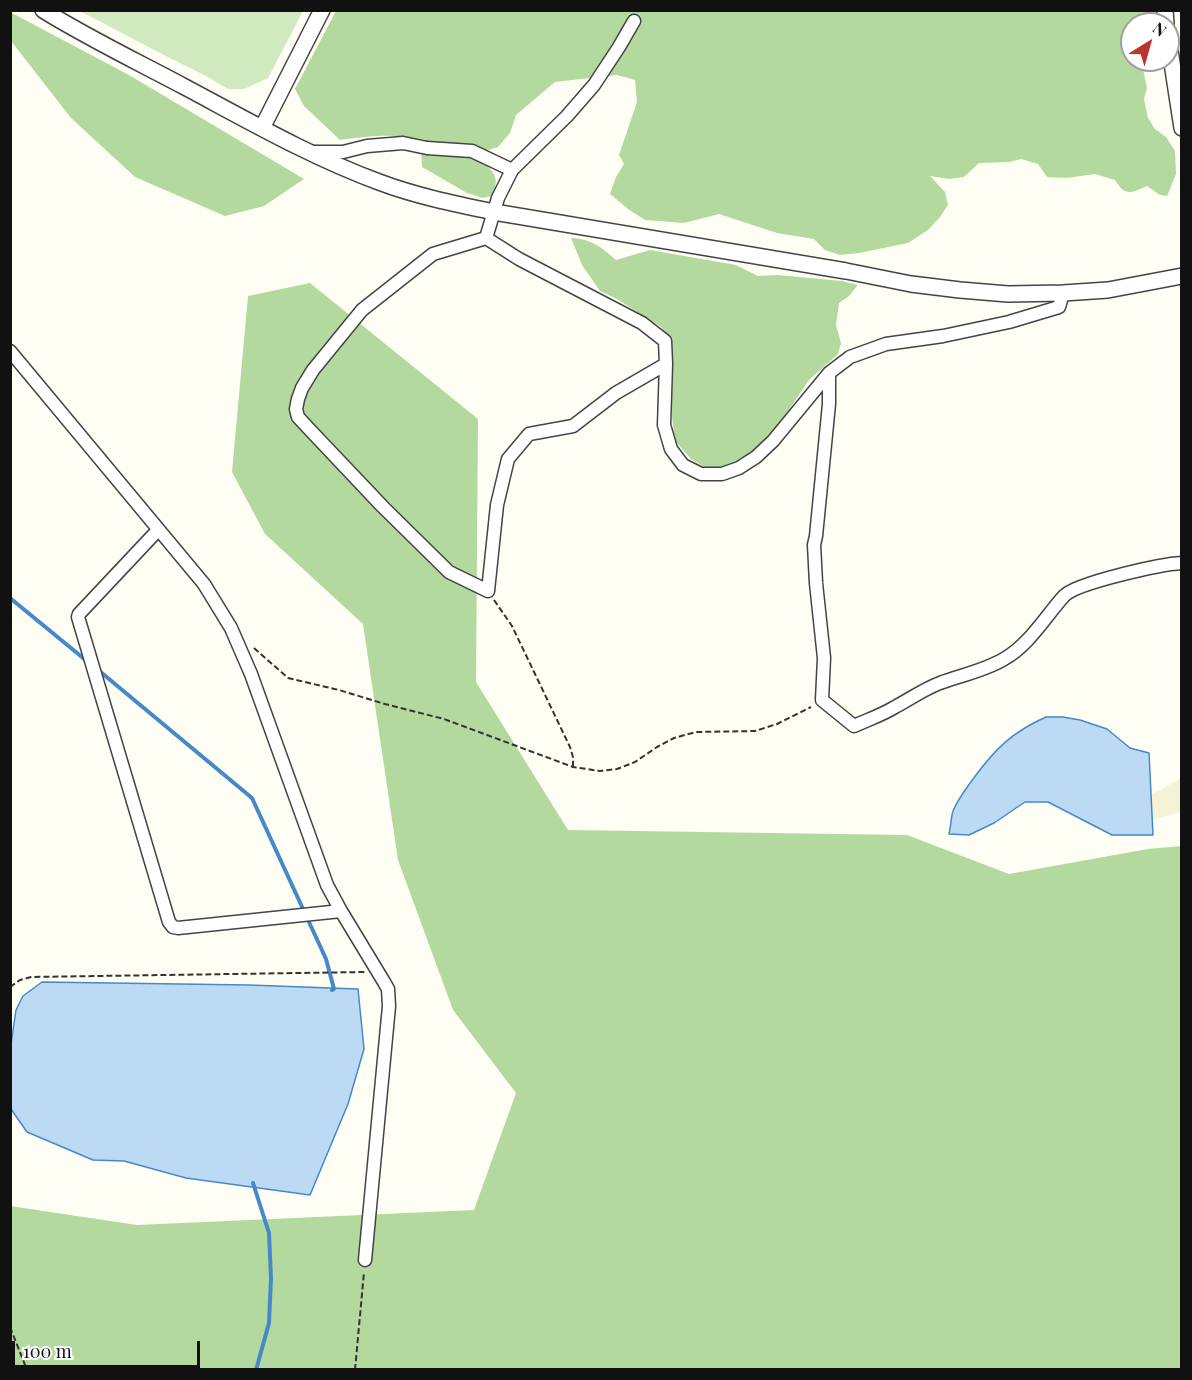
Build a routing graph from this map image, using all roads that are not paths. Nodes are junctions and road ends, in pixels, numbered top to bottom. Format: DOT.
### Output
graph roads {
  1 [pos="43,10"];
  2 [pos="322,10"];
  3 [pos="634,21"];
  4 [pos="1177,72"];
  5 [pos="262,128"];
  6 [pos="1182,128"];
  7 [pos="309,152"];
  8 [pos="512,170"];
  9 [pos="494,212"];
  10 [pos="486,238"];
  11 [pos="1182,276"];
  12 [pos="1063,293"];
  13 [pos="10,351"];
  14 [pos="666,364"];
  15 [pos="829,373"];
  16 [pos="158,530"];
  17 [pos="1182,563"];
  18 [pos="341,911"];
  19 [pos="365,1260"];
  1 -- 5 [label="street"];
  2 -- 5 [label="street"];
  3 -- 8 [label="street"];
  4 -- 6 [label="street"];
  5 -- 7 [label="street"];
  7 -- 8 [label="street"];
  7 -- 9 [label="street"];
  8 -- 9 [label="street"];
  9 -- 10 [label="street"];
  9 -- 12 [label="street"];
  10 -- 14 [label="street"];
  10 -- 14 [label="street"];
  11 -- 12 [label="street"];
  12 -- 15 [label="street"];
  13 -- 16 [label="street"];
  14 -- 15 [label="street"];
  15 -- 17 [label="street"];
  16 -- 18 [label="street"];
  16 -- 18 [label="street"];
  18 -- 19 [label="street"];
}
